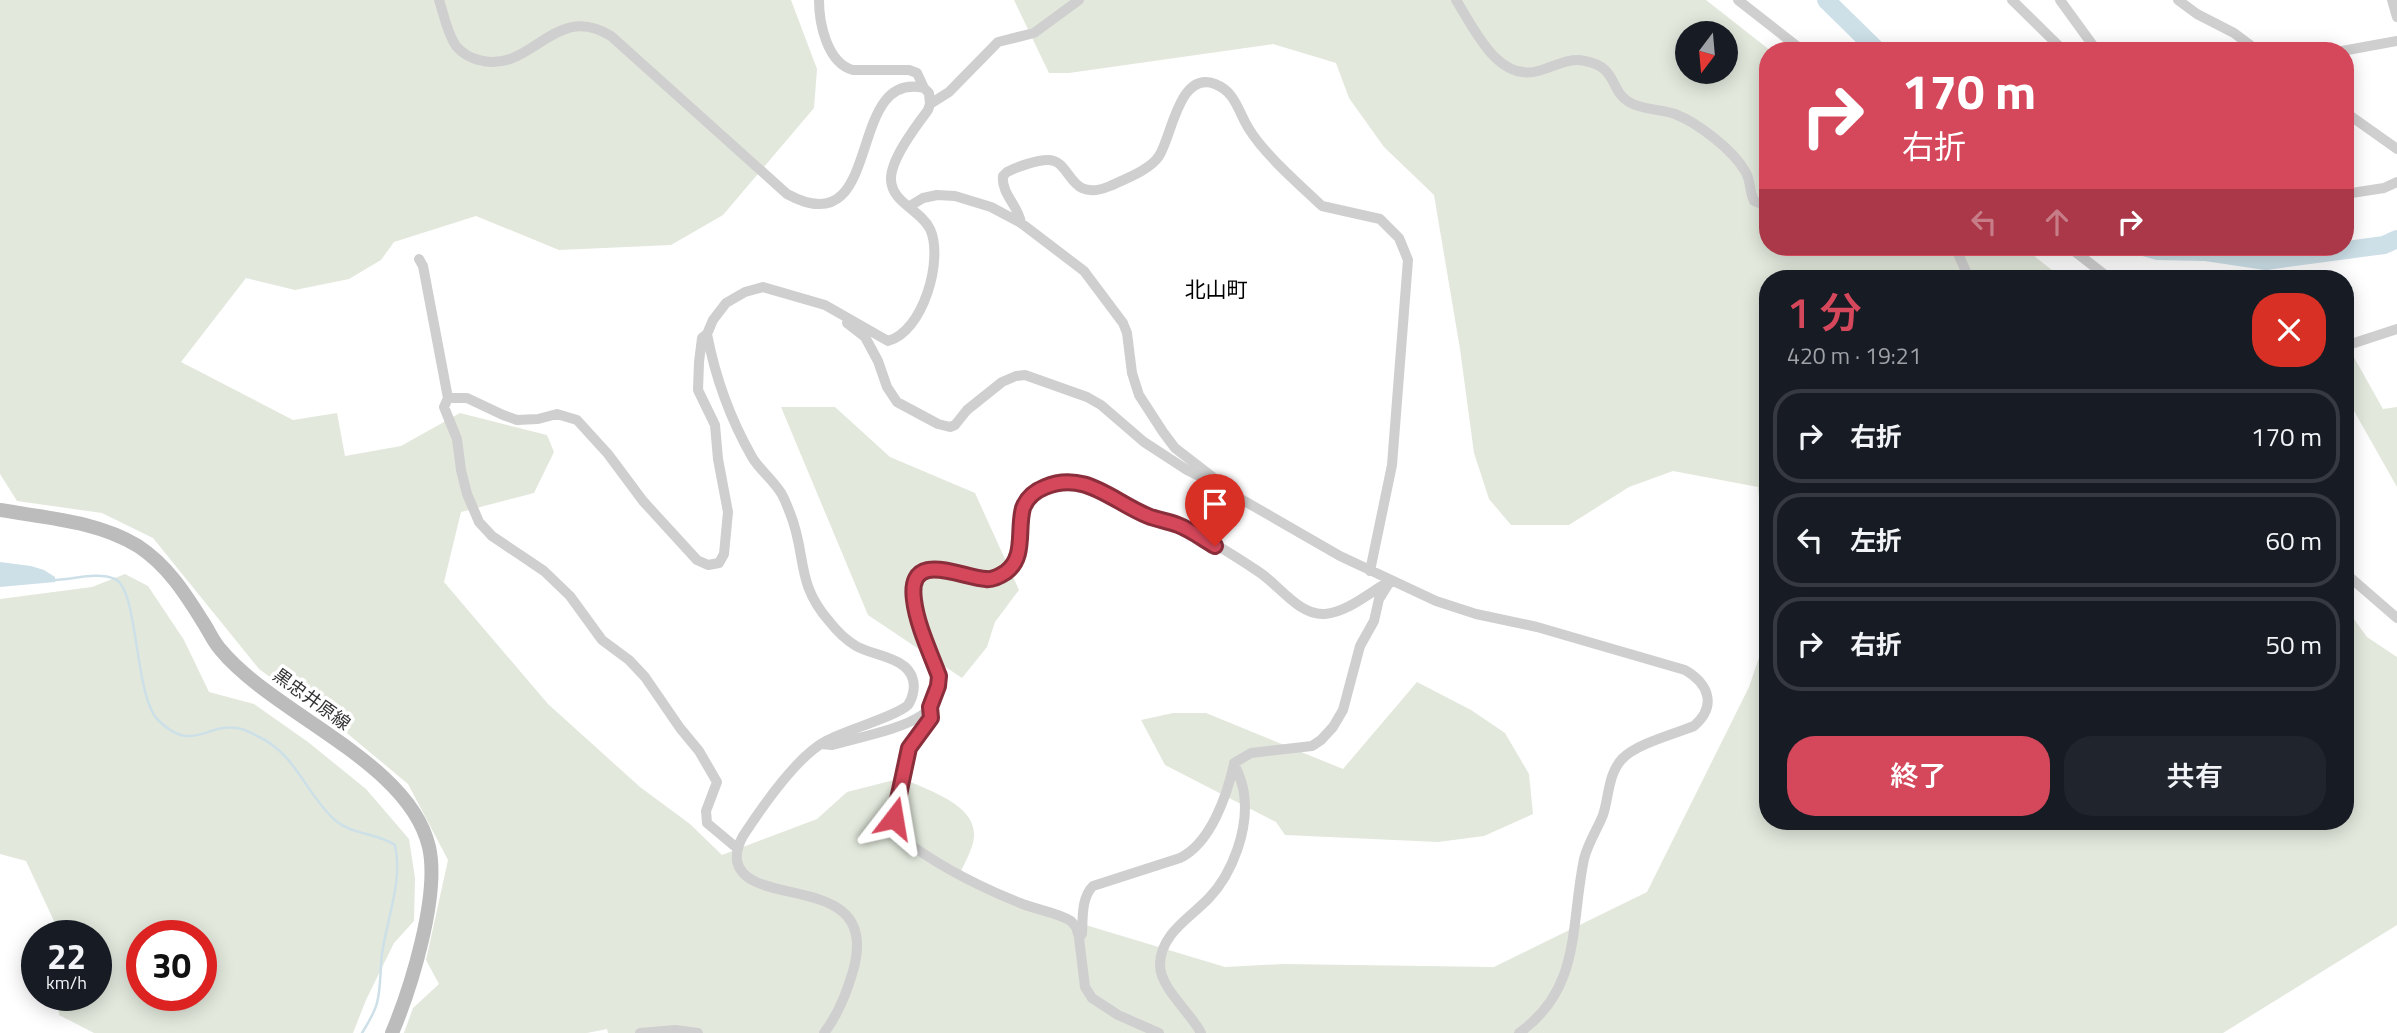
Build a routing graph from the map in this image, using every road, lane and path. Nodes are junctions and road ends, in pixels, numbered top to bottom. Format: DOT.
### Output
graph roads {
  1 [pos="439,0"];
  2 [pos="819,0"];
  3 [pos="1079,0"];
  4 [pos="1457,0"];
  5 [pos="1738,0"];
  6 [pos="2012,0"];
  7 [pos="2060,0"];
  8 [pos="2178,0"];
  9 [pos="2392,0"];
  10 [pos="2397,17"];
  11 [pos="2397,41"];
  12 [pos="1792,42"];
  13 [pos="2055,42"];
  14 [pos="2090,42"];
  15 [pos="2246,42"];
  16 [pos="2354,49"];
  17 [pos="924,88"];
  18 [pos="930,104"];
  19 [pos="2354,118"];
  20 [pos="2397,149"];
  21 [pos="2397,182"];
  22 [pos="2354,192"];
  23 [pos="1759,203"];
  24 [pos="910,206"];
  25 [pos="1021,223"];
  26 [pos="2081,256"];
  27 [pos="419,259"];
  28 [pos="2099,270"];
  29 [pos="841,312"];
  30 [pos="2397,329"];
  31 [pos="707,334"];
  32 [pos="2354,343"];
  33 [pos="448,398"];
  34 [pos="1212,478"];
  35 [pos="0,510"];
  36 [pos="1370,570"];
  37 [pos="1390,581"];
  38 [pos="2354,582"];
  39 [pos="2397,618"];
  40 [pos="930,707"];
  41 [pos="820,744"];
  42 [pos="1234,763"];
  43 [pos="737,849"];
  44 [pos="1079,938"];
  45 [pos="392,1033"];
  46 [pos="640,1033"];
  47 [pos="698,1033"];
  48 [pos="824,1033"];
  49 [pos="1159,1033"];
  50 [pos="1202,1033"];
  51 [pos="1519,1033"];
  1 -- 17 [label="street"];
  2 -- 17 [label="street"];
  3 -- 18 [label="street"];
  4 -- 23 [label="street"];
  5 -- 12 [label="street"];
  6 -- 13 [label="street"];
  7 -- 14 [label="street"];
  8 -- 15 [label="street"];
  9 -- 10 [label="street"];
  11 -- 16 [label="street"];
  17 -- 18 [label="street"];
  18 -- 24 [label="street"];
  19 -- 20 [label="street"];
  21 -- 22 [label="street"];
  24 -- 25 [label="street"];
  24 -- 29 [label="street"];
  25 -- 34 [label="street"];
  25 -- 36 [label="street"];
  26 -- 28 [label="street"];
  27 -- 33 [label="street"];
  29 -- 31 [label="street"];
  29 -- 34 [label="street"];
  30 -- 32 [label="street"];
  31 -- 33 [label="street"];
  31 -- 41 [label="street"];
  33 -- 43 [label="street"];
  34 -- 36 [label="street"];
  35 -- 45 [label="main road, 黒忠井原線"];
  36 -- 37 [label="street"];
  37 -- 40 [label="street"];
  37 -- 42 [label="street"];
  37 -- 51 [label="street"];
  38 -- 39 [label="street"];
  40 -- 41 [label="street"];
  40 -- 44 [label="street"];
  41 -- 43 [label="street"];
  42 -- 44 [label="street"];
  42 -- 50 [label="street"];
  43 -- 48 [label="street"];
  44 -- 49 [label="street"];
  46 -- 47 [label="street"];
}
